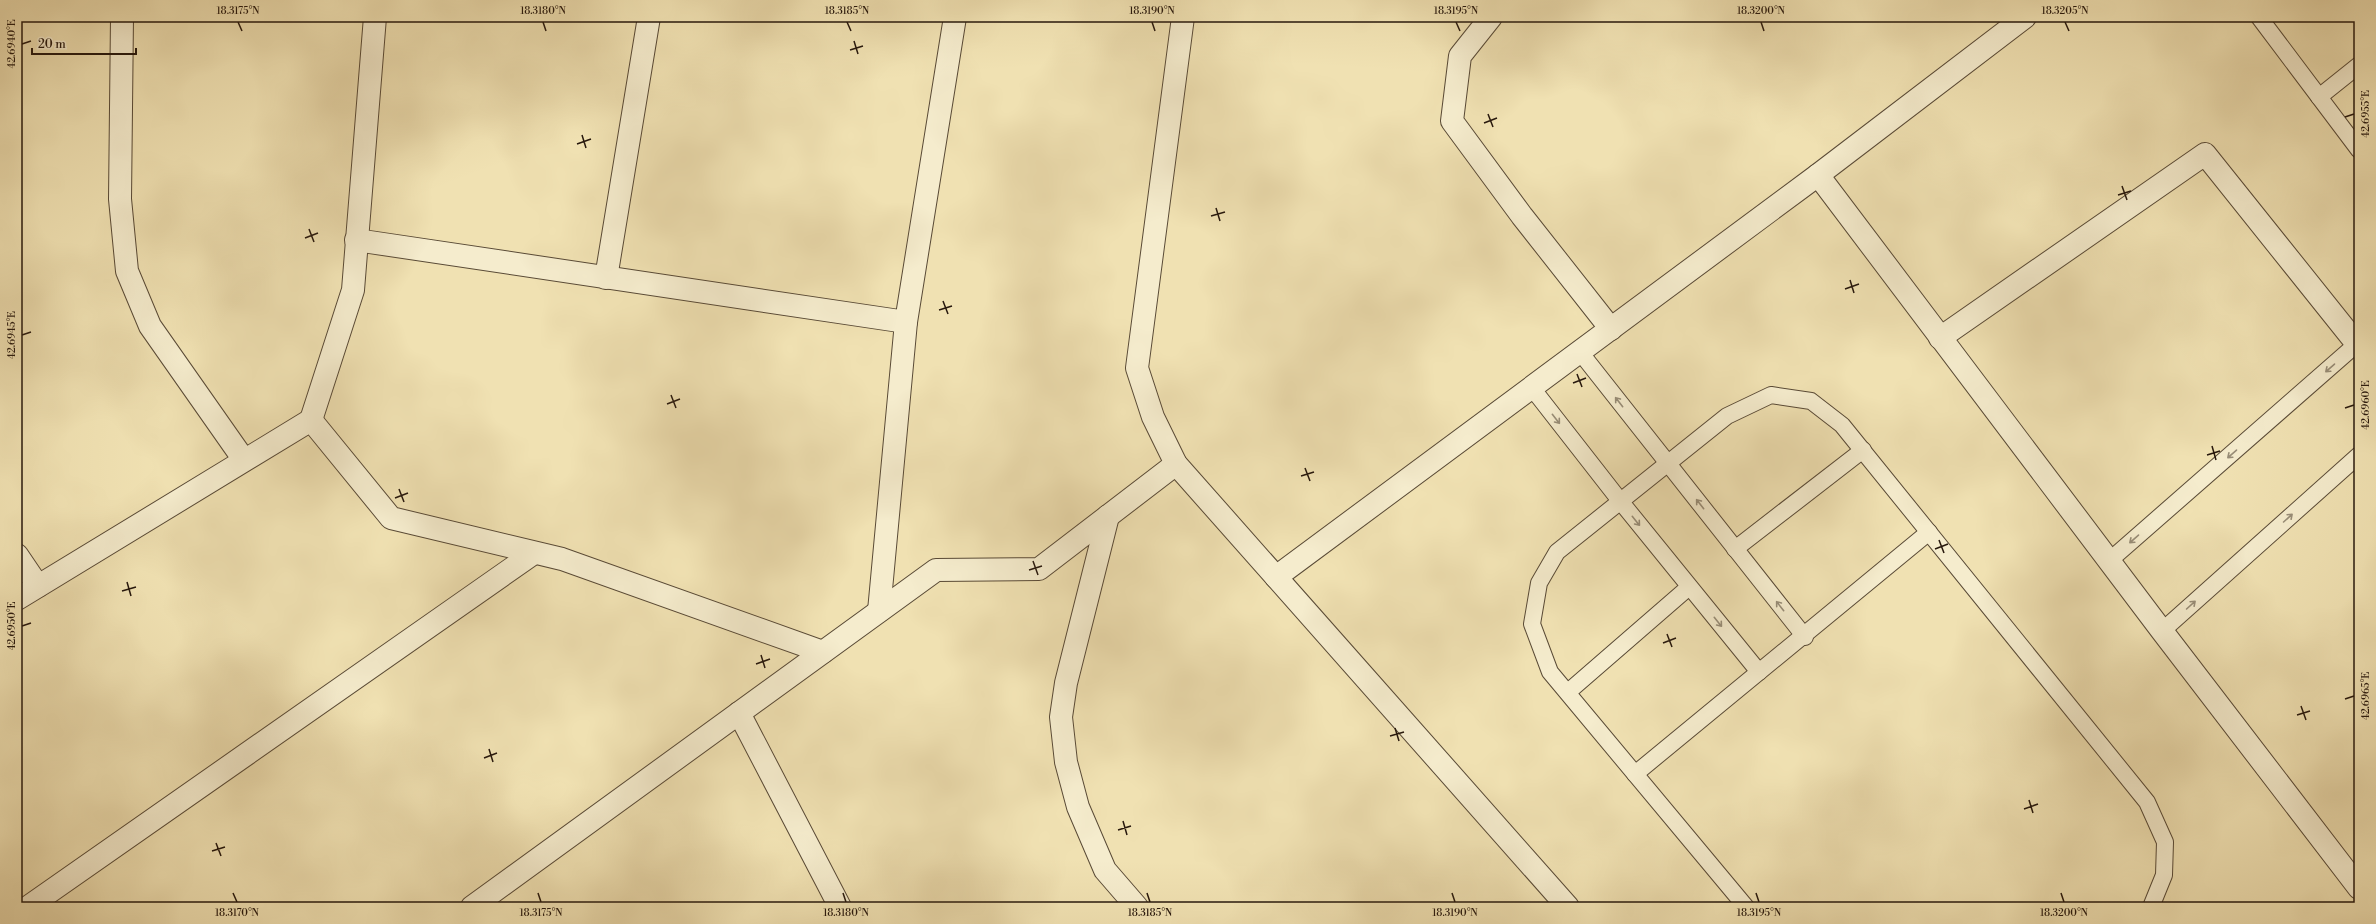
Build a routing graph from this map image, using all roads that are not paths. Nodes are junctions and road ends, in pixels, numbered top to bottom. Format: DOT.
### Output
graph roads {
  1 [pos="122,17"];
  2 [pos="375,17"];
  3 [pos="649,17"];
  4 [pos="955,17"];
  5 [pos="1183,17"];
  6 [pos="1491,17"];
  7 [pos="2259,17"];
  8 [pos="2022,18"];
  9 [pos="2359,65"];
  10 [pos="2320,97"];
  11 [pos="2359,150"];
  12 [pos="1818,175"];
  13 [pos="356,240"];
  14 [pos="606,278"];
  15 [pos="906,322"];
  16 [pos="1611,329"];
  17 [pos="1940,338"];
  18 [pos="2358,343"];
  19 [pos="1580,352"];
  20 [pos="1532,388"];
  21 [pos="311,420"];
  22 [pos="1863,450"];
  23 [pos="2359,455"];
  24 [pos="244,460"];
  25 [pos="1176,464"];
  26 [pos="1668,464"];
  27 [pos="1621,502"];
  28 [pos="1108,516"];
  29 [pos="1929,532"];
  30 [pos="1735,549"];
  31 [pos="534,552"];
  32 [pos="17,555"];
  33 [pos="2109,561"];
  34 [pos="1276,577"];
  35 [pos="38,586"];
  36 [pos="1689,587"];
  37 [pos="17,599"];
  38 [pos="879,611"];
  39 [pos="2162,631"];
  40 [pos="1804,637"];
  41 [pos="822,652"];
  42 [pos="1759,672"];
  43 [pos="1568,692"];
  44 [pos="739,713"];
  45 [pos="1635,774"];
  46 [pos="2359,888"];
  47 [pos="28,907"];
  48 [pos="472,907"];
  49 [pos="840,907"];
  50 [pos="1137,907"];
  51 [pos="1568,907"];
  52 [pos="1746,907"];
  53 [pos="2151,907"];
  1 -- 24 [label="street"];
  2 -- 13 [label="street"];
  3 -- 14 [label="street"];
  4 -- 15 [label="street"];
  5 -- 25 [label="street"];
  6 -- 16 [label="street"];
  7 -- 10 [label="lane"];
  8 -- 12 [label="street"];
  9 -- 10 [label="lane"];
  10 -- 11 [label="lane"];
  12 -- 16 [label="street"];
  12 -- 17 [label="street"];
  13 -- 14 [label="street"];
  13 -- 21 [label="street"];
  14 -- 15 [label="street"];
  15 -- 38 [label="street"];
  16 -- 19 [label="street"];
  17 -- 18 [label="street"];
  17 -- 33 [label="street"];
  18 -- 33 [label="lane, one-way"];
  19 -- 20 [label="street"];
  26 -- 19 [label="lane, one-way"];
  20 -- 27 [label="lane, one-way"];
  20 -- 34 [label="street"];
  21 -- 24 [label="street"];
  21 -- 31 [label="street"];
  22 -- 26 [label="lane"];
  22 -- 29 [label="lane"];
  22 -- 30 [label="lane"];
  39 -- 23 [label="lane, one-way"];
  24 -- 35 [label="street"];
  25 -- 28 [label="street"];
  25 -- 34 [label="street"];
  26 -- 27 [label="lane"];
  30 -- 26 [label="lane, one-way"];
  27 -- 36 [label="lane, one-way"];
  27 -- 43 [label="lane"];
  28 -- 38 [label="street"];
  28 -- 50 [label="street"];
  29 -- 40 [label="lane"];
  29 -- 53 [label="lane"];
  40 -- 30 [label="lane, one-way"];
  31 -- 41 [label="street"];
  31 -- 47 [label="street"];
  32 -- 35 [label="street"];
  33 -- 39 [label="street"];
  34 -- 51 [label="street"];
  35 -- 37 [label="street"];
  36 -- 42 [label="lane, one-way"];
  36 -- 43 [label="lane"];
  38 -- 41 [label="street"];
  39 -- 46 [label="street"];
  40 -- 42 [label="lane"];
  41 -- 44 [label="street"];
  42 -- 45 [label="lane"];
  43 -- 45 [label="lane"];
  44 -- 48 [label="street"];
  44 -- 49 [label="street"];
  45 -- 52 [label="lane"];
}
